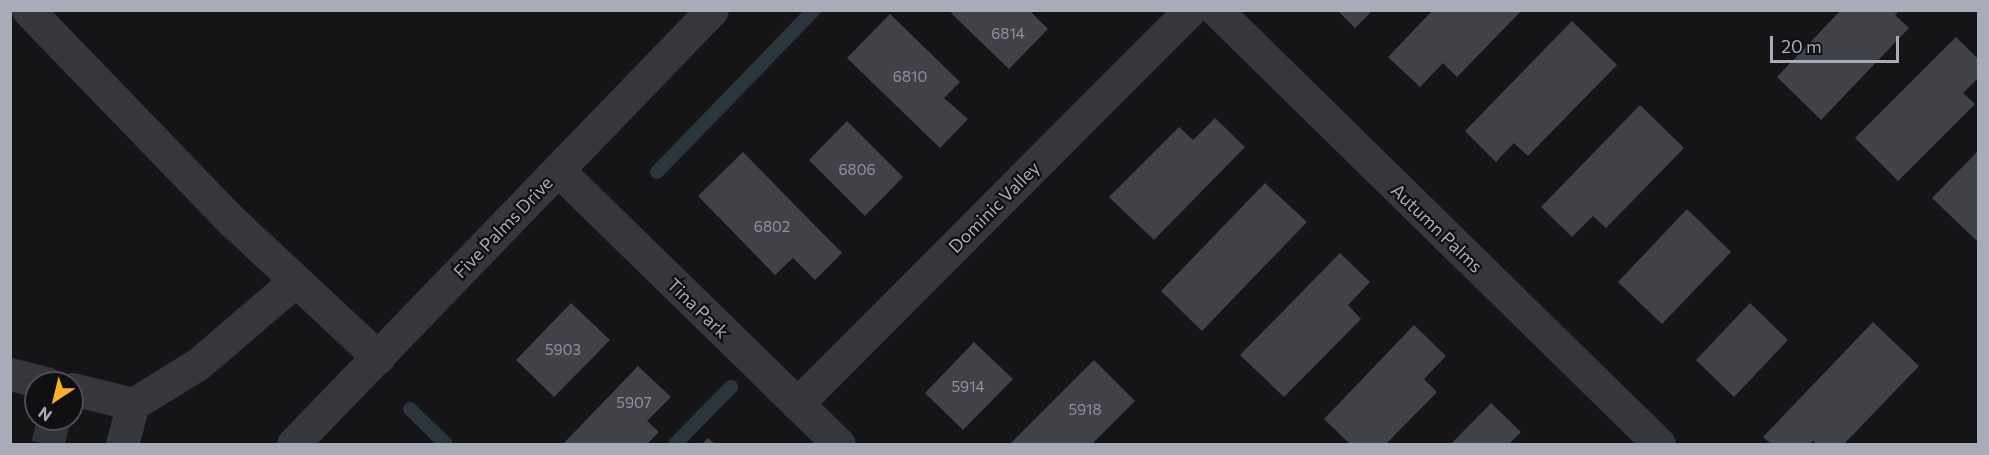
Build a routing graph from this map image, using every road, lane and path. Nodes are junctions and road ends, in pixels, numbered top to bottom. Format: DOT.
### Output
graph roads {
  1 [pos="28,10"];
  2 [pos="712,10"];
  3 [pos="1191,10"];
  4 [pos="1216,10"];
  5 [pos="558,170"];
  6 [pos="296,281"];
  7 [pos="378,357"];
  8 [pos="84,392"];
  9 [pos="133,404"];
  10 [pos="797,404"];
  11 [pos="122,444"];
  12 [pos="293,444"];
  13 [pos="839,444"];
  14 [pos="1659,444"];
  1 -- 6 [label="street"];
  2 -- 5 [label="street, Five Palms Drive"];
  3 -- 10 [label="street, Dominic Valley"];
  4 -- 14 [label="street, Autumn Palms"];
  5 -- 7 [label="street, Five Palms Drive"];
  5 -- 10 [label="street, Tina Park"];
  6 -- 7 [label="street"];
  6 -- 9 [label="street"];
  7 -- 12 [label="street, Five Palms Drive"];
  8 -- 9 [label="street"];
  9 -- 11 [label="street"];
  10 -- 13 [label="street, Tina Park"];
}
